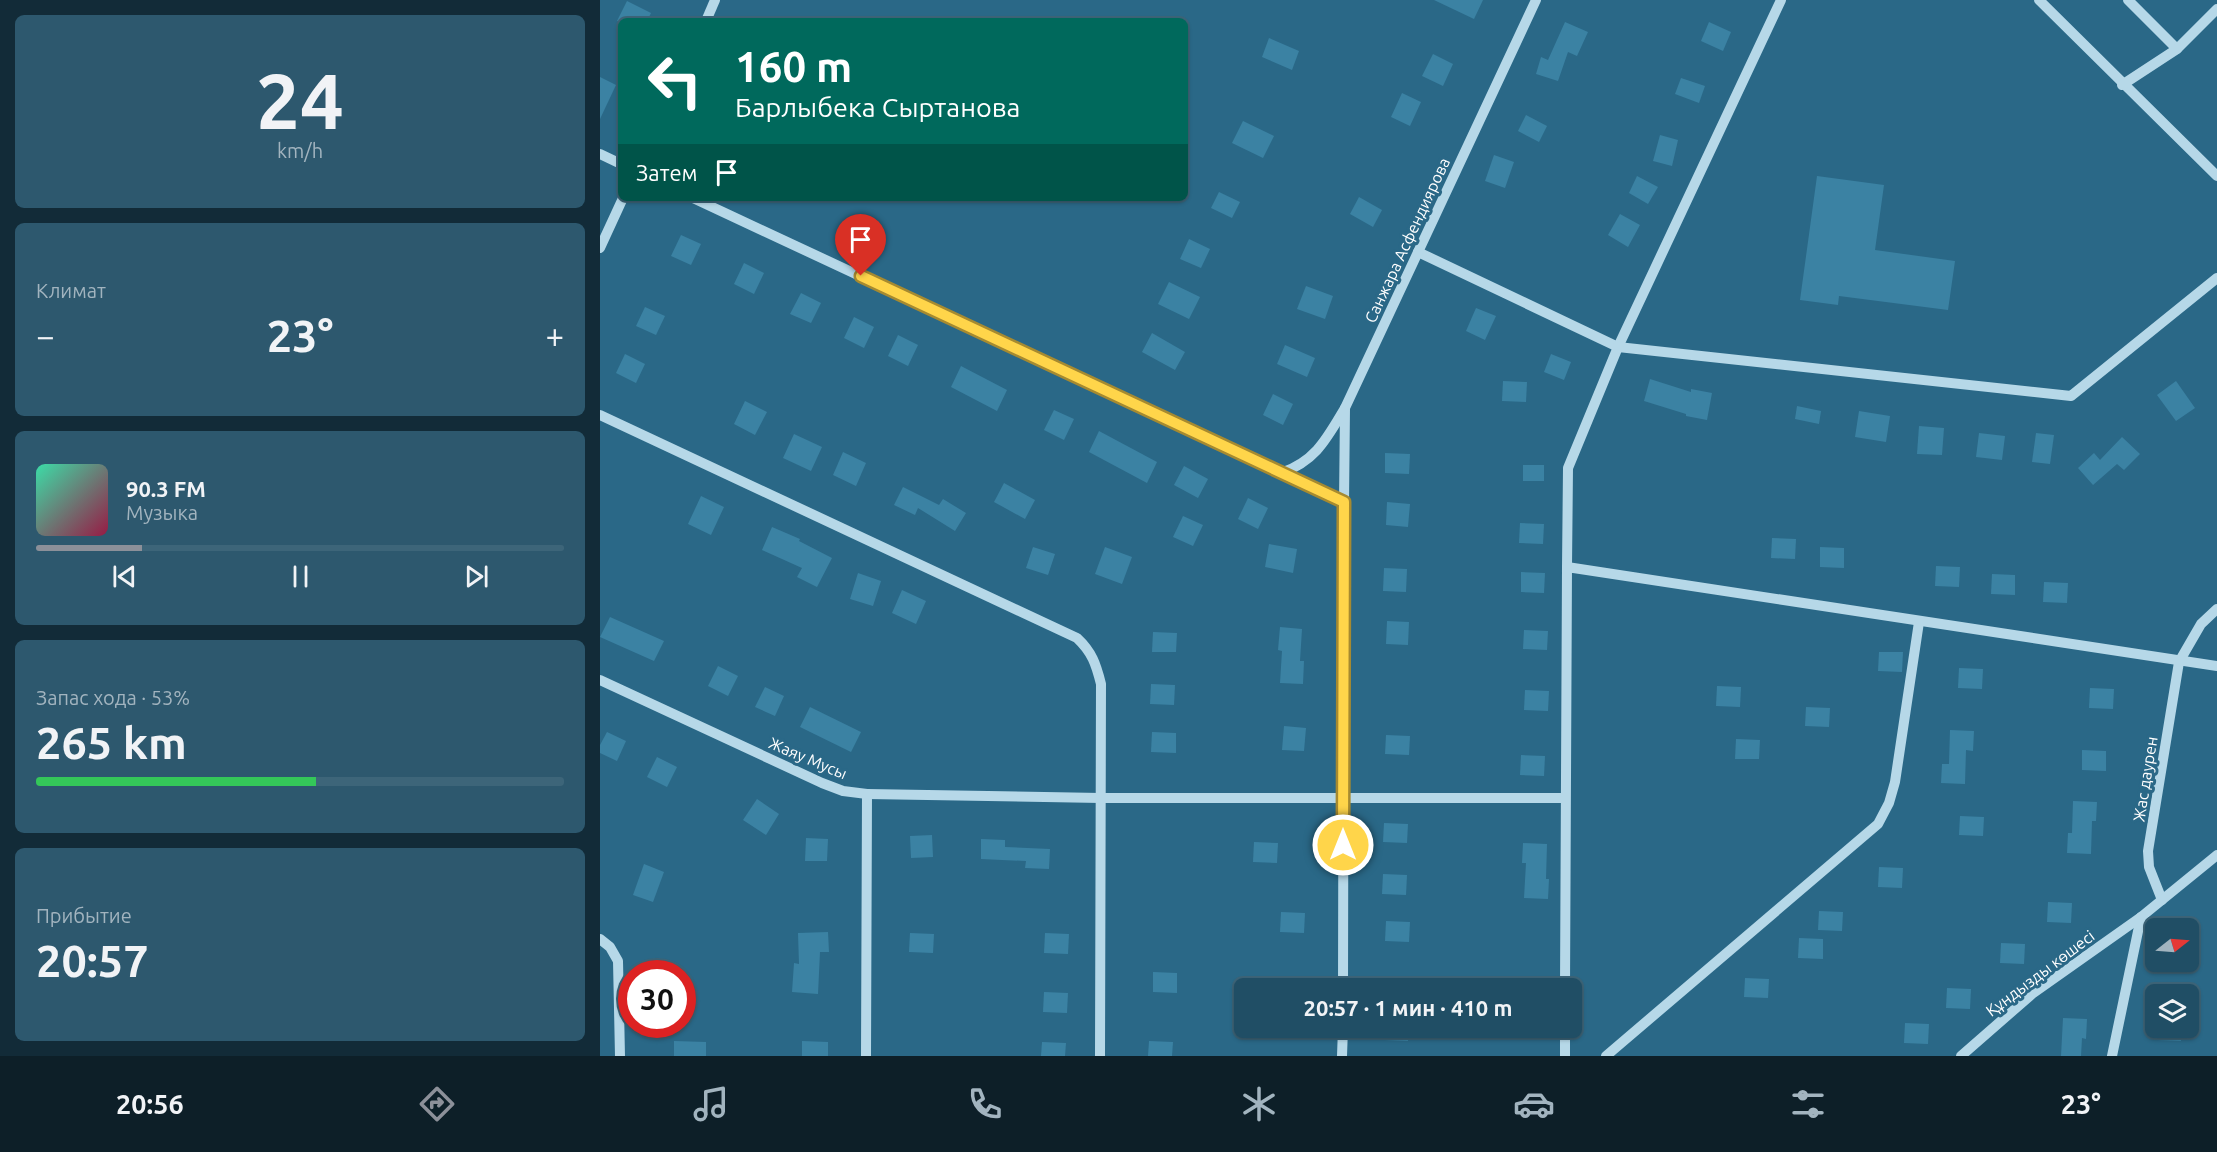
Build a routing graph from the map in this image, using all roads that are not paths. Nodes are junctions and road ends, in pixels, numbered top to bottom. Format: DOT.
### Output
graph roads {
  1 [pos="716,0"];
  2 [pos="1536,0"];
  3 [pos="1781,0"];
  4 [pos="2039,0"];
  5 [pos="2128,0"];
  6 [pos="2217,9"];
  7 [pos="707,18"];
  8 [pos="2177,49"];
  9 [pos="2122,85"];
  10 [pos="600,154"];
  11 [pos="618,163"];
  12 [pos="2217,176"];
  13 [pos="622,201"];
  14 [pos="699,201"];
  15 [pos="600,248"];
  16 [pos="1418,252"];
  17 [pos="2217,278"];
  18 [pos="1618,347"];
  19 [pos="1345,408"];
  20 [pos="600,415"];
  21 [pos="1281,473"];
  22 [pos="1344,502"];
  23 [pos="1567,567"];
  24 [pos="2217,609"];
  25 [pos="1919,622"];
  26 [pos="2179,662"];
  27 [pos="2217,666"];
  28 [pos="600,680"];
  29 [pos="867,794"];
  30 [pos="1101,798"];
  31 [pos="1343,798"];
  32 [pos="1565,798"];
  33 [pos="2217,855"];
  34 [pos="2162,900"];
  35 [pos="2141,917"];
  36 [pos="600,939"];
  37 [pos="1342,978"];
  38 [pos="1565,978"];
  39 [pos="1342,1038"];
  40 [pos="1565,1038"];
  41 [pos="620,1056"];
  42 [pos="866,1056"];
  43 [pos="1100,1056"];
  44 [pos="1342,1056"];
  45 [pos="1565,1056"];
  46 [pos="1606,1056"];
  47 [pos="1961,1056"];
  48 [pos="2112,1056"];
  1 -- 7 [label="street"];
  2 -- 16 [label="street, Санжара Асфендиярова"];
  3 -- 18 [label="street"];
  4 -- 9 [label="street"];
  5 -- 8 [label="street"];
  6 -- 8 [label="street"];
  8 -- 9 [label="street"];
  9 -- 12 [label="street"];
  10 -- 11 [label="street"];
  13 -- 15 [label="street"];
  14 -- 21 [label="street"];
  16 -- 18 [label="street"];
  16 -- 19 [label="street, Санжара Асфендиярова"];
  17 -- 18 [label="street"];
  18 -- 23 [label="street"];
  19 -- 21 [label="street"];
  19 -- 22 [label="street, Санжара Асфендиярова"];
  20 -- 30 [label="street"];
  21 -- 22 [label="street"];
  22 -- 31 [label="street, Санжара Асфендиярова"];
  23 -- 25 [label="street"];
  23 -- 32 [label="street"];
  24 -- 26 [label="street, Жас даурен"];
  25 -- 26 [label="street"];
  25 -- 46 [label="street"];
  26 -- 27 [label="street"];
  26 -- 34 [label="street, Жас даурен"];
  28 -- 29 [label="street, Жаяу Мусы"];
  29 -- 30 [label="street, Жаяу Мусы"];
  29 -- 42 [label="street"];
  30 -- 31 [label="street, Жаяу Мусы"];
  30 -- 43 [label="street"];
  31 -- 32 [label="street, Жаяу Мусы"];
  31 -- 37 [label="street, Санжара Асфендиярова"];
  32 -- 38 [label="street"];
  33 -- 34 [label="street, Құндызды көшесі"];
  34 -- 35 [label="street, Құндызды көшесі"];
  35 -- 47 [label="street, Құндызды көшесі"];
  35 -- 48 [label="street"];
  36 -- 41 [label="street"];
  39 -- 44 [label="street"];
  40 -- 45 [label="street"];
}
